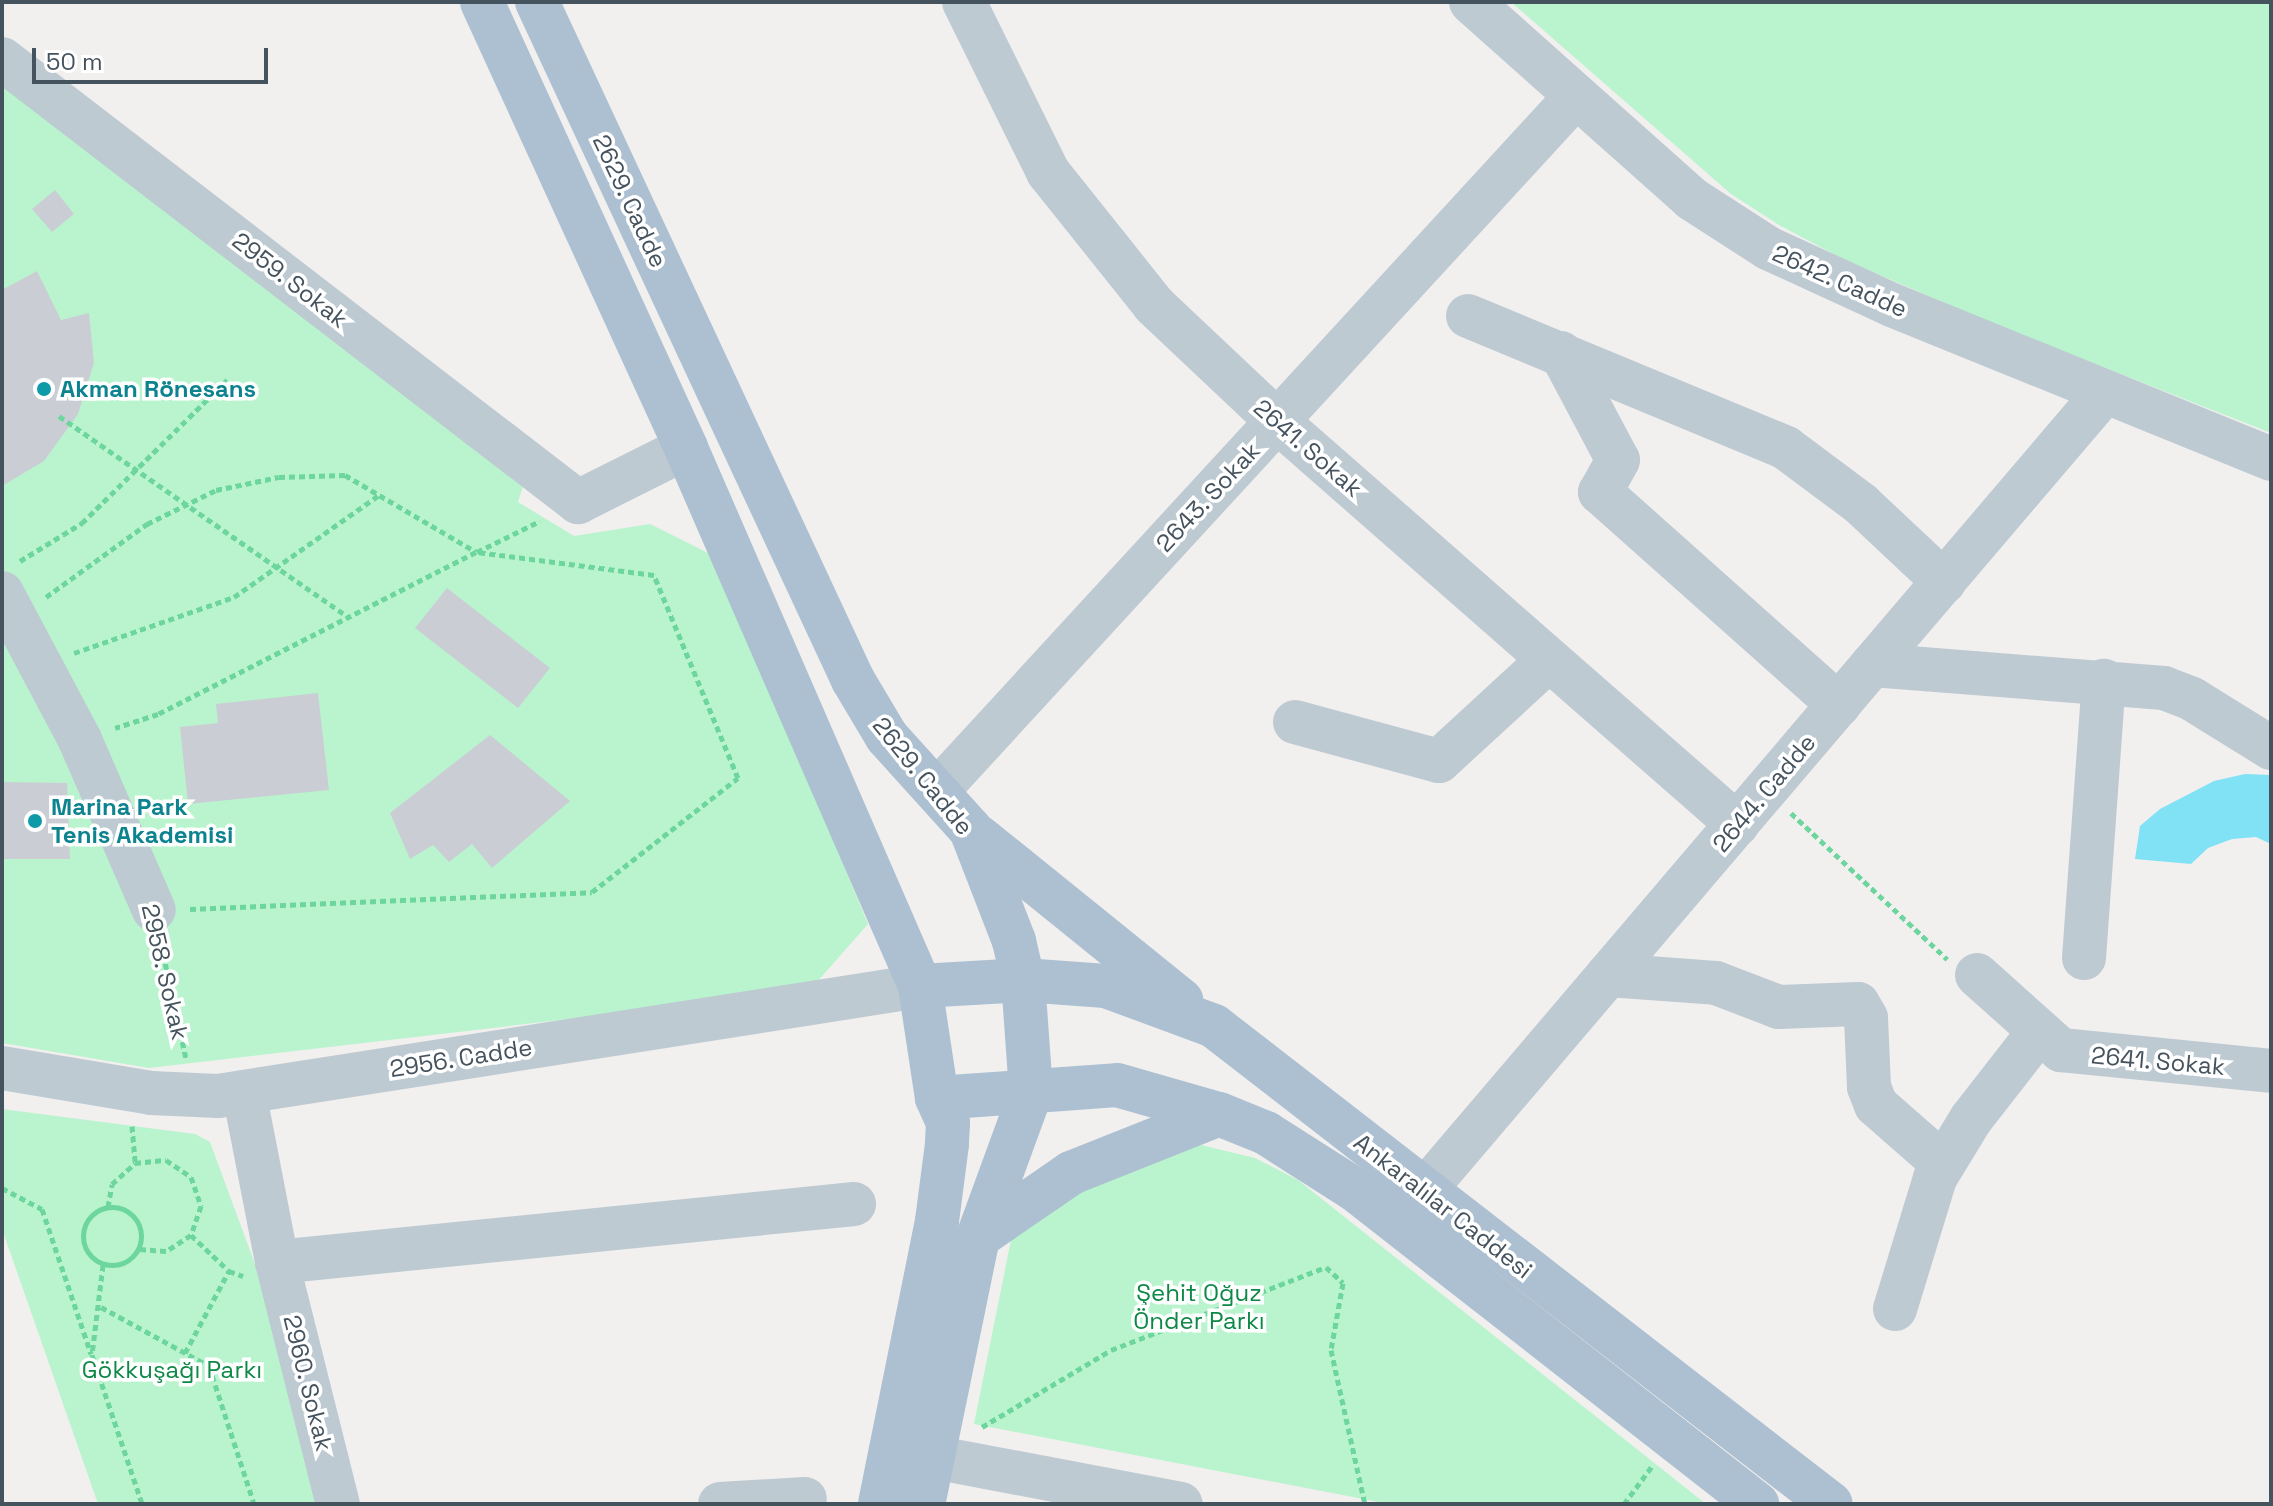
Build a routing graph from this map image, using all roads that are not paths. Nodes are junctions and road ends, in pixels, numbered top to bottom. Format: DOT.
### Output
graph roads {
  1 [pos="482,2"];
  2 [pos="537,2"];
  3 [pos="964,2"];
  4 [pos="1471,2"];
  5 [pos="2,59"];
  6 [pos="1576,96"];
  7 [pos="1468,316"];
  8 [pos="1561,353"];
  9 [pos="2104,393"];
  10 [pos="1277,421"];
  11 [pos="686,448"];
  12 [pos="2271,459"];
  13 [pos="1944,582"];
  14 [pos="12,591"];
  15 [pos="1549,660"];
  16 [pos="1872,665"];
  17 [pos="2104,681"];
  18 [pos="1839,705"];
  19 [pos="1295,722"];
  20 [pos="2271,748"];
  21 [pos="937,791"];
  22 [pos="1737,824"];
  23 [pos="971,830"];
  24 [pos="154,910"];
  25 [pos="2084,958"];
  26 [pos="1608,975"];
  27 [pos="1977,975"];
  28 [pos="1023,980"];
  29 [pos="920,986"];
  30 [pos="1214,1026"];
  31 [pos="2038,1033"];
  32 [pos="2,1068"];
  33 [pos="2271,1071"];
  34 [pos="1031,1092"];
  35 [pos="215,1095"];
  36 [pos="937,1098"];
  37 [pos="1219,1114"];
  38 [pos="1942,1163"];
  39 [pos="1423,1192"];
  40 [pos="854,1204"];
  41 [pos="978,1237"];
  42 [pos="280,1276"];
  43 [pos="1895,1309"];
  44 [pos="933,1457"];
  45 [pos="805,1499"];
  46 [pos="338,1504"];
  47 [pos="720,1504"];
  48 [pos="880,1504"];
  49 [pos="923,1504"];
  50 [pos="1181,1504"];
  51 [pos="1757,1504"];
  52 [pos="1831,1504"];
  1 -- 11 [label="main road"];
  2 -- 21 [label="main road, 2629. Cadde"];
  3 -- 10 [label="street, 2641. Sokak"];
  4 -- 6 [label="street, 2642. Cadde"];
  5 -- 11 [label="street, 2959. Sokak"];
  6 -- 9 [label="street, 2642. Cadde"];
  6 -- 10 [label="street, 2643. Sokak"];
  7 -- 8 [label="street"];
  8 -- 13 [label="street"];
  8 -- 18 [label="street"];
  9 -- 12 [label="street, 2642. Cadde"];
  9 -- 13 [label="street, 2644. Cadde"];
  10 -- 15 [label="street, 2641. Sokak"];
  10 -- 21 [label="street, 2643. Sokak"];
  11 -- 29 [label="main road"];
  13 -- 16 [label="street, 2644. Cadde"];
  14 -- 24 [label="street, 2958. Sokak"];
  15 -- 19 [label="street"];
  15 -- 22 [label="street, 2641. Sokak"];
  16 -- 17 [label="street"];
  16 -- 18 [label="street, 2644. Cadde"];
  17 -- 20 [label="street"];
  17 -- 25 [label="street"];
  18 -- 22 [label="street, 2644. Cadde"];
  21 -- 23 [label="main road, 2629. Cadde"];
  22 -- 26 [label="street, 2644. Cadde"];
  23 -- 28 [label="main road, 2629. Cadde"];
  23 -- 30 [label="main road"];
  26 -- 38 [label="street"];
  26 -- 39 [label="street, 2644. Cadde"];
  27 -- 31 [label="street, 2641. Sokak"];
  28 -- 29 [label="main road, Ankaralılar Caddesi"];
  28 -- 30 [label="main road, Ankaralılar Caddesi"];
  28 -- 34 [label="main road, 2629. Cadde"];
  29 -- 35 [label="street, 2956. Cadde"];
  29 -- 36 [label="main road"];
  30 -- 39 [label="main road, Ankaralılar Caddesi"];
  31 -- 33 [label="street, 2641. Sokak"];
  31 -- 38 [label="street"];
  32 -- 35 [label="street, 2956. Cadde"];
  34 -- 36 [label="main road, Ankaralılar Caddesi"];
  34 -- 37 [label="main road, Ankaralılar Caddesi"];
  34 -- 41 [label="main road, 2629. Cadde"];
  35 -- 42 [label="street, 2960. Sokak"];
  36 -- 48 [label="main road"];
  37 -- 41 [label="main road"];
  37 -- 51 [label="main road, Ankaralılar Caddesi"];
  38 -- 43 [label="street"];
  39 -- 52 [label="main road, Ankaralılar Caddesi"];
  40 -- 42 [label="street"];
  41 -- 44 [label="main road, 2629. Cadde"];
  42 -- 46 [label="street, 2960. Sokak"];
  44 -- 49 [label="main road, 2629. Cadde"];
  44 -- 50 [label="street"];
  45 -- 47 [label="street"];
}
